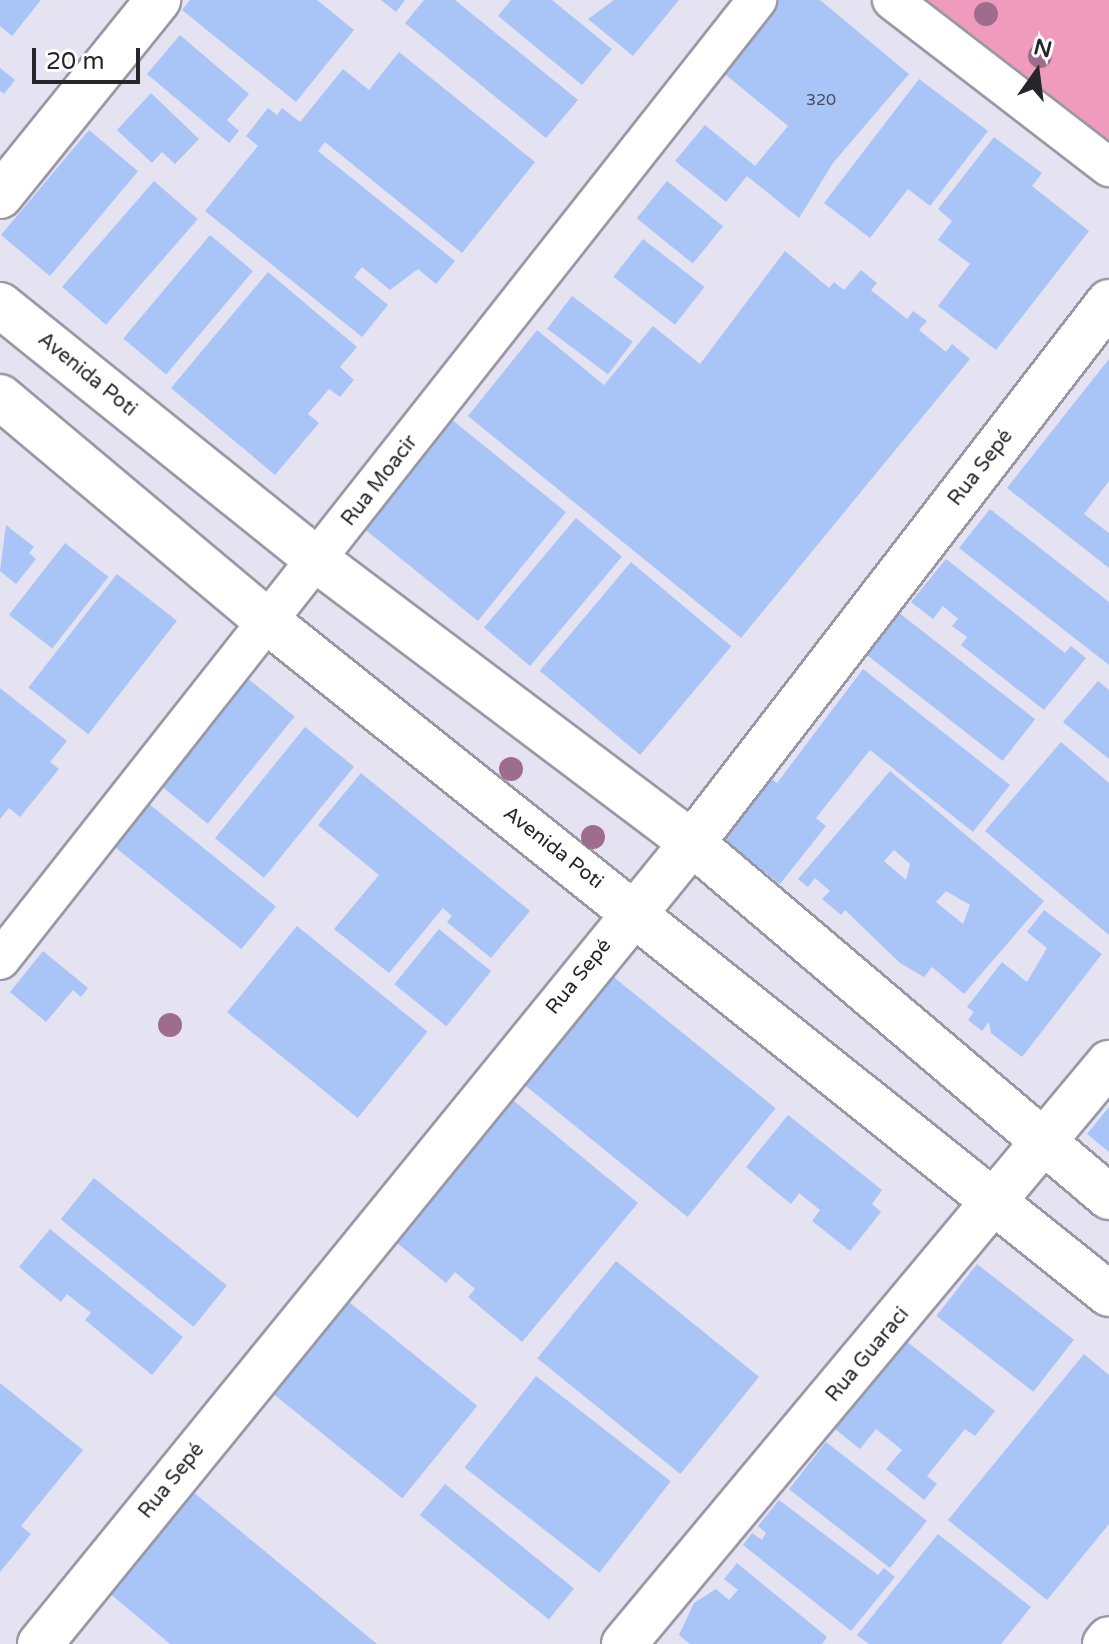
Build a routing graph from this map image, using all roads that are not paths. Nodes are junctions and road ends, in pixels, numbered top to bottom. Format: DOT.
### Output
graph roads {
  1 [pos="158,0"];
  2 [pos="757,0"];
  3 [pos="892,0"];
  4 [pos="1109,167"];
  5 [pos="0,196"];
  6 [pos="1109,302"];
  7 [pos="0,305"];
  8 [pos="0,397"];
  9 [pos="318,561"];
  10 [pos="271,624"];
  11 [pos="692,843"];
  12 [pos="633,911"];
  13 [pos="0,960"];
  14 [pos="1109,1063"];
  15 [pos="1045,1145"];
  16 [pos="1109,1197"];
  17 [pos="995,1204"];
  18 [pos="1109,1294"];
  19 [pos="1109,1639"];
  20 [pos="40,1644"];
  21 [pos="624,1644"];
  22 [pos="1105,1644"];
  1 -- 5 [label="main road"];
  2 -- 9 [label="street, Rua Moacir"];
  3 -- 4 [label="street"];
  6 -- 11 [label="main road, Rua Sepé"];
  7 -- 9 [label="main road, Avenida Poti"];
  8 -- 10 [label="main road, Avenida Poti"];
  9 -- 10 [label="street, Rua Moacir"];
  9 -- 11 [label="main road, Avenida Poti"];
  10 -- 12 [label="main road, Avenida Poti"];
  10 -- 13 [label="street, Rua Moacir"];
  11 -- 12 [label="main road, Rua Sepé"];
  11 -- 15 [label="main road, Avenida Poti"];
  12 -- 17 [label="main road, Avenida Poti"];
  12 -- 20 [label="main road, Rua Sepé"];
  14 -- 15 [label="main road, Rua Guaraci"];
  15 -- 16 [label="main road, Avenida Poti"];
  15 -- 17 [label="main road, Rua Guaraci"];
  17 -- 18 [label="main road, Avenida Poti"];
  17 -- 21 [label="main road, Rua Guaraci"];
  19 -- 22 [label="main road"];
}
